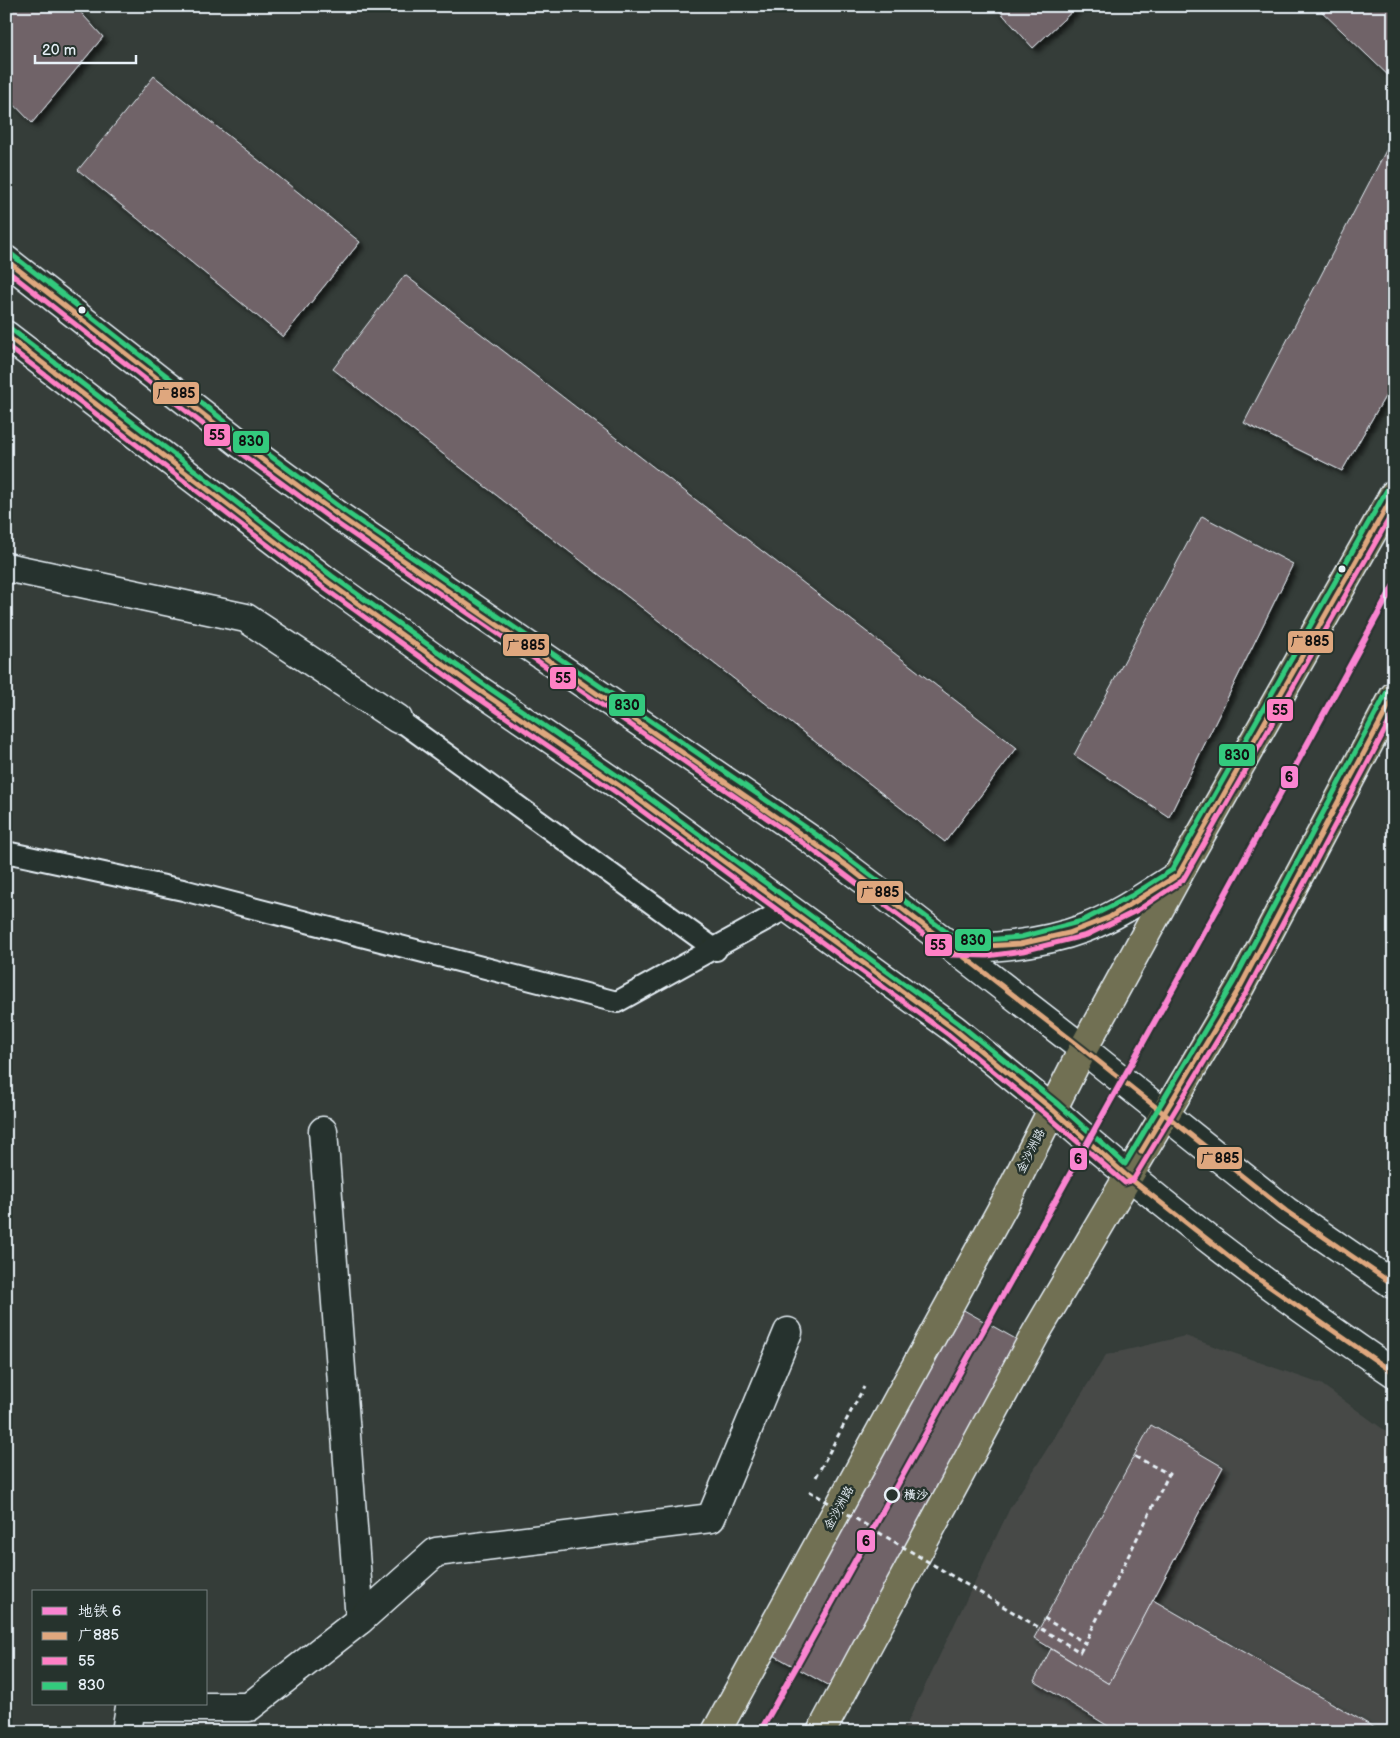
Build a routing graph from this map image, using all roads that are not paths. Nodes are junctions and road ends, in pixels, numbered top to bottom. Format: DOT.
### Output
graph roads {
  1 [pos="6,260"];
  2 [pos="6,335"];
  3 [pos="1394,494"];
  4 [pos="6,567"];
  5 [pos="1394,696"];
  6 [pos="398,719"];
  7 [pos="6,852"];
  8 [pos="1178,875"];
  9 [pos="787,908"];
  10 [pos="954,948"];
  11 [pos="716,950"];
  12 [pos="1083,1049"];
  13 [pos="1053,1110"];
  14 [pos="1164,1114"];
  15 [pos="323,1131"];
  16 [pos="1127,1176"];
  17 [pos="1394,1285"];
  18 [pos="788,1332"];
  19 [pos="1394,1373"];
  20 [pos="360,1620"];
  21 [pos="126,1732"];
  22 [pos="716,1732"];
  23 [pos="821,1732"];
  1 -- 10 [label="street"];
  2 -- 9 [label="street"];
  3 -- 8 [label="main road, 金沙洲路"];
  4 -- 6 [label="street"];
  5 -- 14 [label="main road"];
  6 -- 11 [label="lane"];
  7 -- 11 [label="lane"];
  8 -- 10 [label="street"];
  8 -- 12 [label="main road, 金沙洲路"];
  9 -- 11 [label="lane"];
  9 -- 13 [label="street"];
  10 -- 12 [label="street"];
  12 -- 13 [label="main road, 金沙洲路"];
  12 -- 14 [label="street"];
  13 -- 16 [label="street"];
  13 -- 22 [label="main road, 金沙洲路"];
  14 -- 16 [label="main road"];
  14 -- 17 [label="street"];
  15 -- 20 [label="street"];
  16 -- 19 [label="street"];
  16 -- 23 [label="main road"];
  18 -- 20 [label="street"];
  20 -- 21 [label="street"];
}
